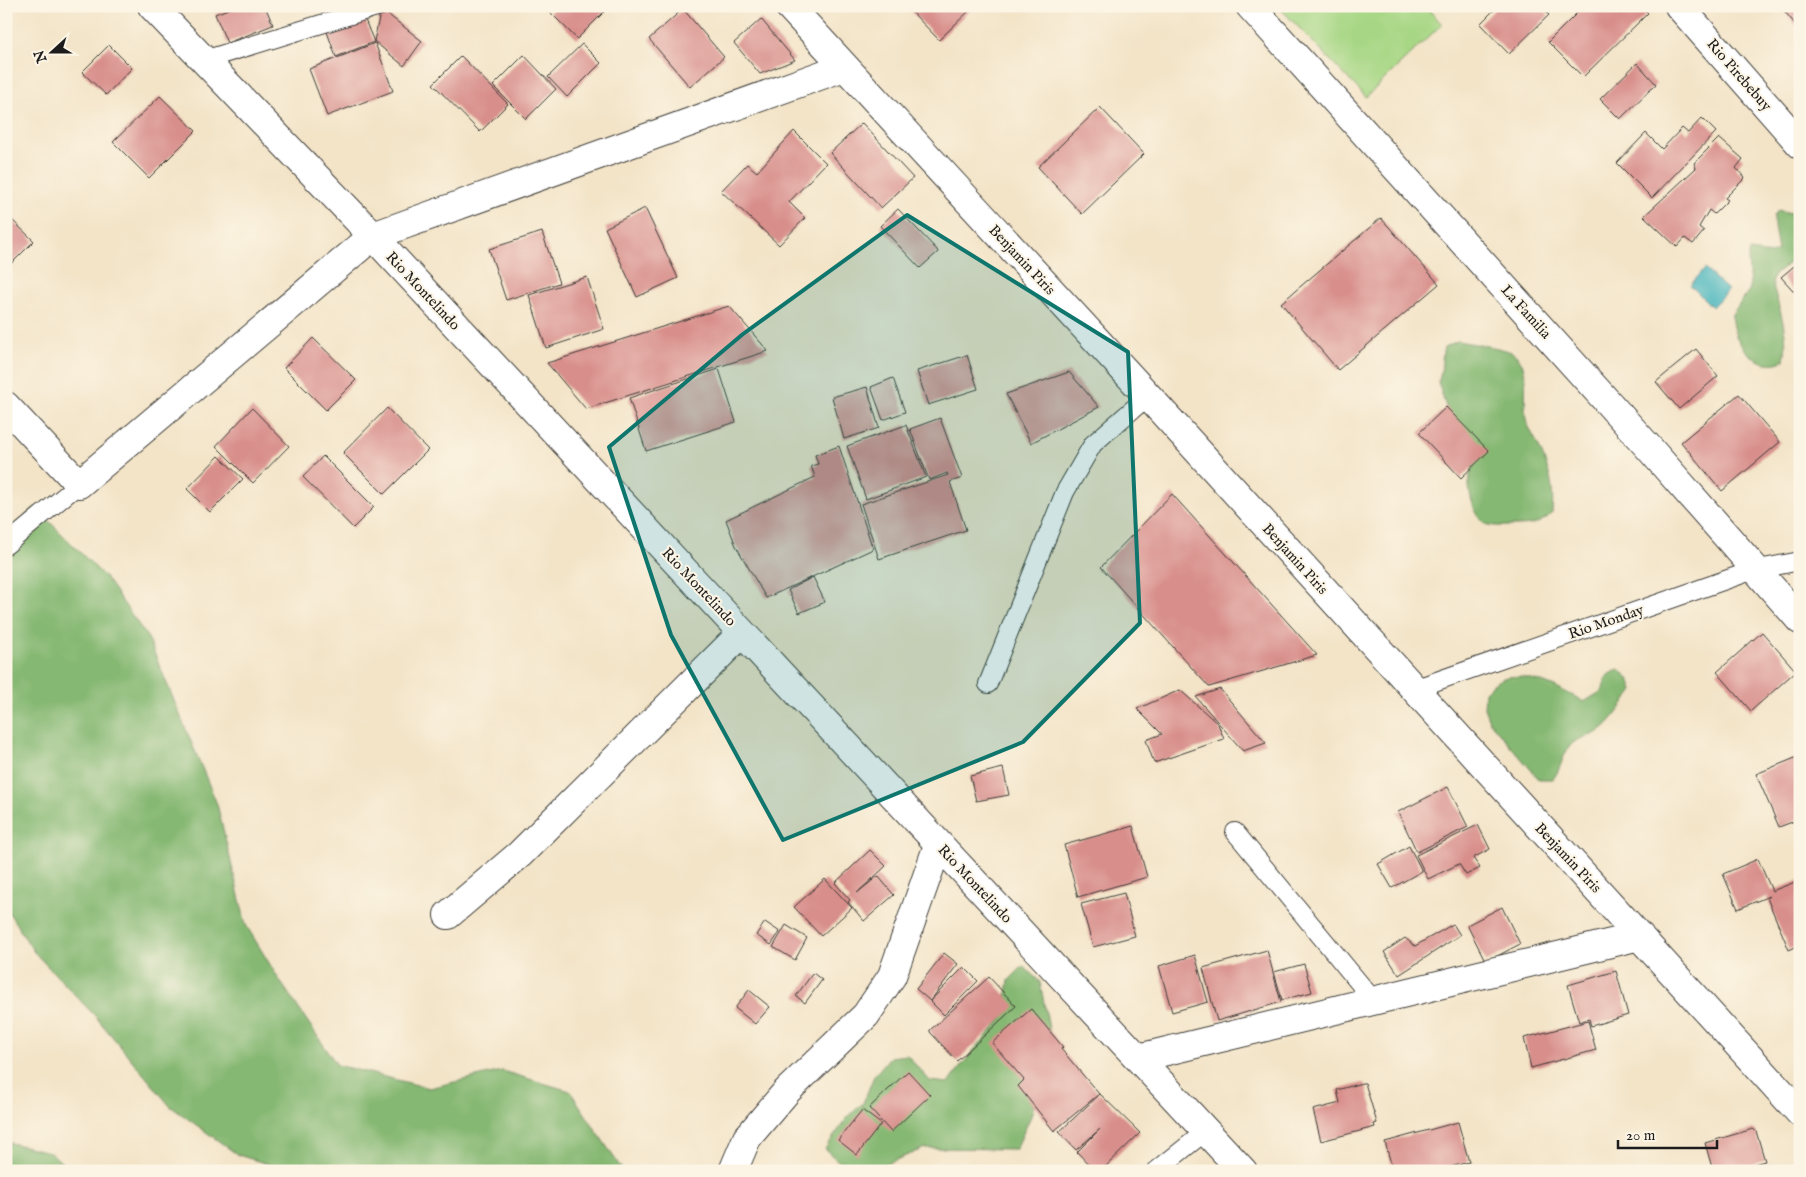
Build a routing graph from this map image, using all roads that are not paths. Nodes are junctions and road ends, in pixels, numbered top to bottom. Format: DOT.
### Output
graph roads {
  1 [pos="152,6"];
  2 [pos="380,6"];
  3 [pos="789,6"];
  4 [pos="1250,6"];
  5 [pos="1679,6"];
  6 [pos="204,60"];
  7 [pos="844,67"];
  8 [pos="1800,144"];
  9 [pos="373,236"];
  10 [pos="1148,396"];
  11 [pos="6,406"];
  12 [pos="79,484"];
  13 [pos="6,545"];
  14 [pos="1800,561"];
  15 [pos="1754,570"];
  16 [pos="1800,620"];
  17 [pos="742,633"];
  18 [pos="988,684"];
  19 [pos="1414,689"];
  20 [pos="1235,832"];
  21 [pos="938,844"];
  22 [pos="448,914"];
  23 [pos="1640,936"];
  24 [pos="1374,1001"];
  25 [pos="1138,1058"];
  26 [pos="1800,1113"];
  27 [pos="1206,1131"];
  28 [pos="733,1171"];
  29 [pos="1156,1171"];
  30 [pos="1243,1171"];
  1 -- 6 [label="street, Rio Montelindo"];
  2 -- 6 [label="lane"];
  3 -- 7 [label="street, Benjamin Piris"];
  4 -- 15 [label="street, La Familia"];
  5 -- 8 [label="street, Rio Pirebebuy"];
  6 -- 9 [label="street, Rio Montelindo"];
  7 -- 9 [label="street"];
  7 -- 10 [label="street, Benjamin Piris"];
  9 -- 12 [label="street"];
  9 -- 17 [label="street, Rio Montelindo"];
  10 -- 18 [label="lane"];
  10 -- 19 [label="street, Benjamin Piris"];
  11 -- 12 [label="street"];
  12 -- 13 [label="lane"];
  14 -- 15 [label="lane, Rio Monday"];
  15 -- 16 [label="street, La Familia"];
  15 -- 19 [label="lane, Rio Monday"];
  17 -- 21 [label="street, Rio Montelindo"];
  17 -- 22 [label="street"];
  19 -- 23 [label="street, Benjamin Piris"];
  20 -- 24 [label="lane"];
  21 -- 25 [label="street, Rio Montelindo"];
  21 -- 28 [label="street"];
  23 -- 24 [label="street"];
  23 -- 26 [label="street, Benjamin Piris"];
  24 -- 25 [label="street"];
  25 -- 27 [label="street, Rio Montelindo"];
  27 -- 29 [label="lane"];
  27 -- 30 [label="street, Rio Montelindo"];
}
